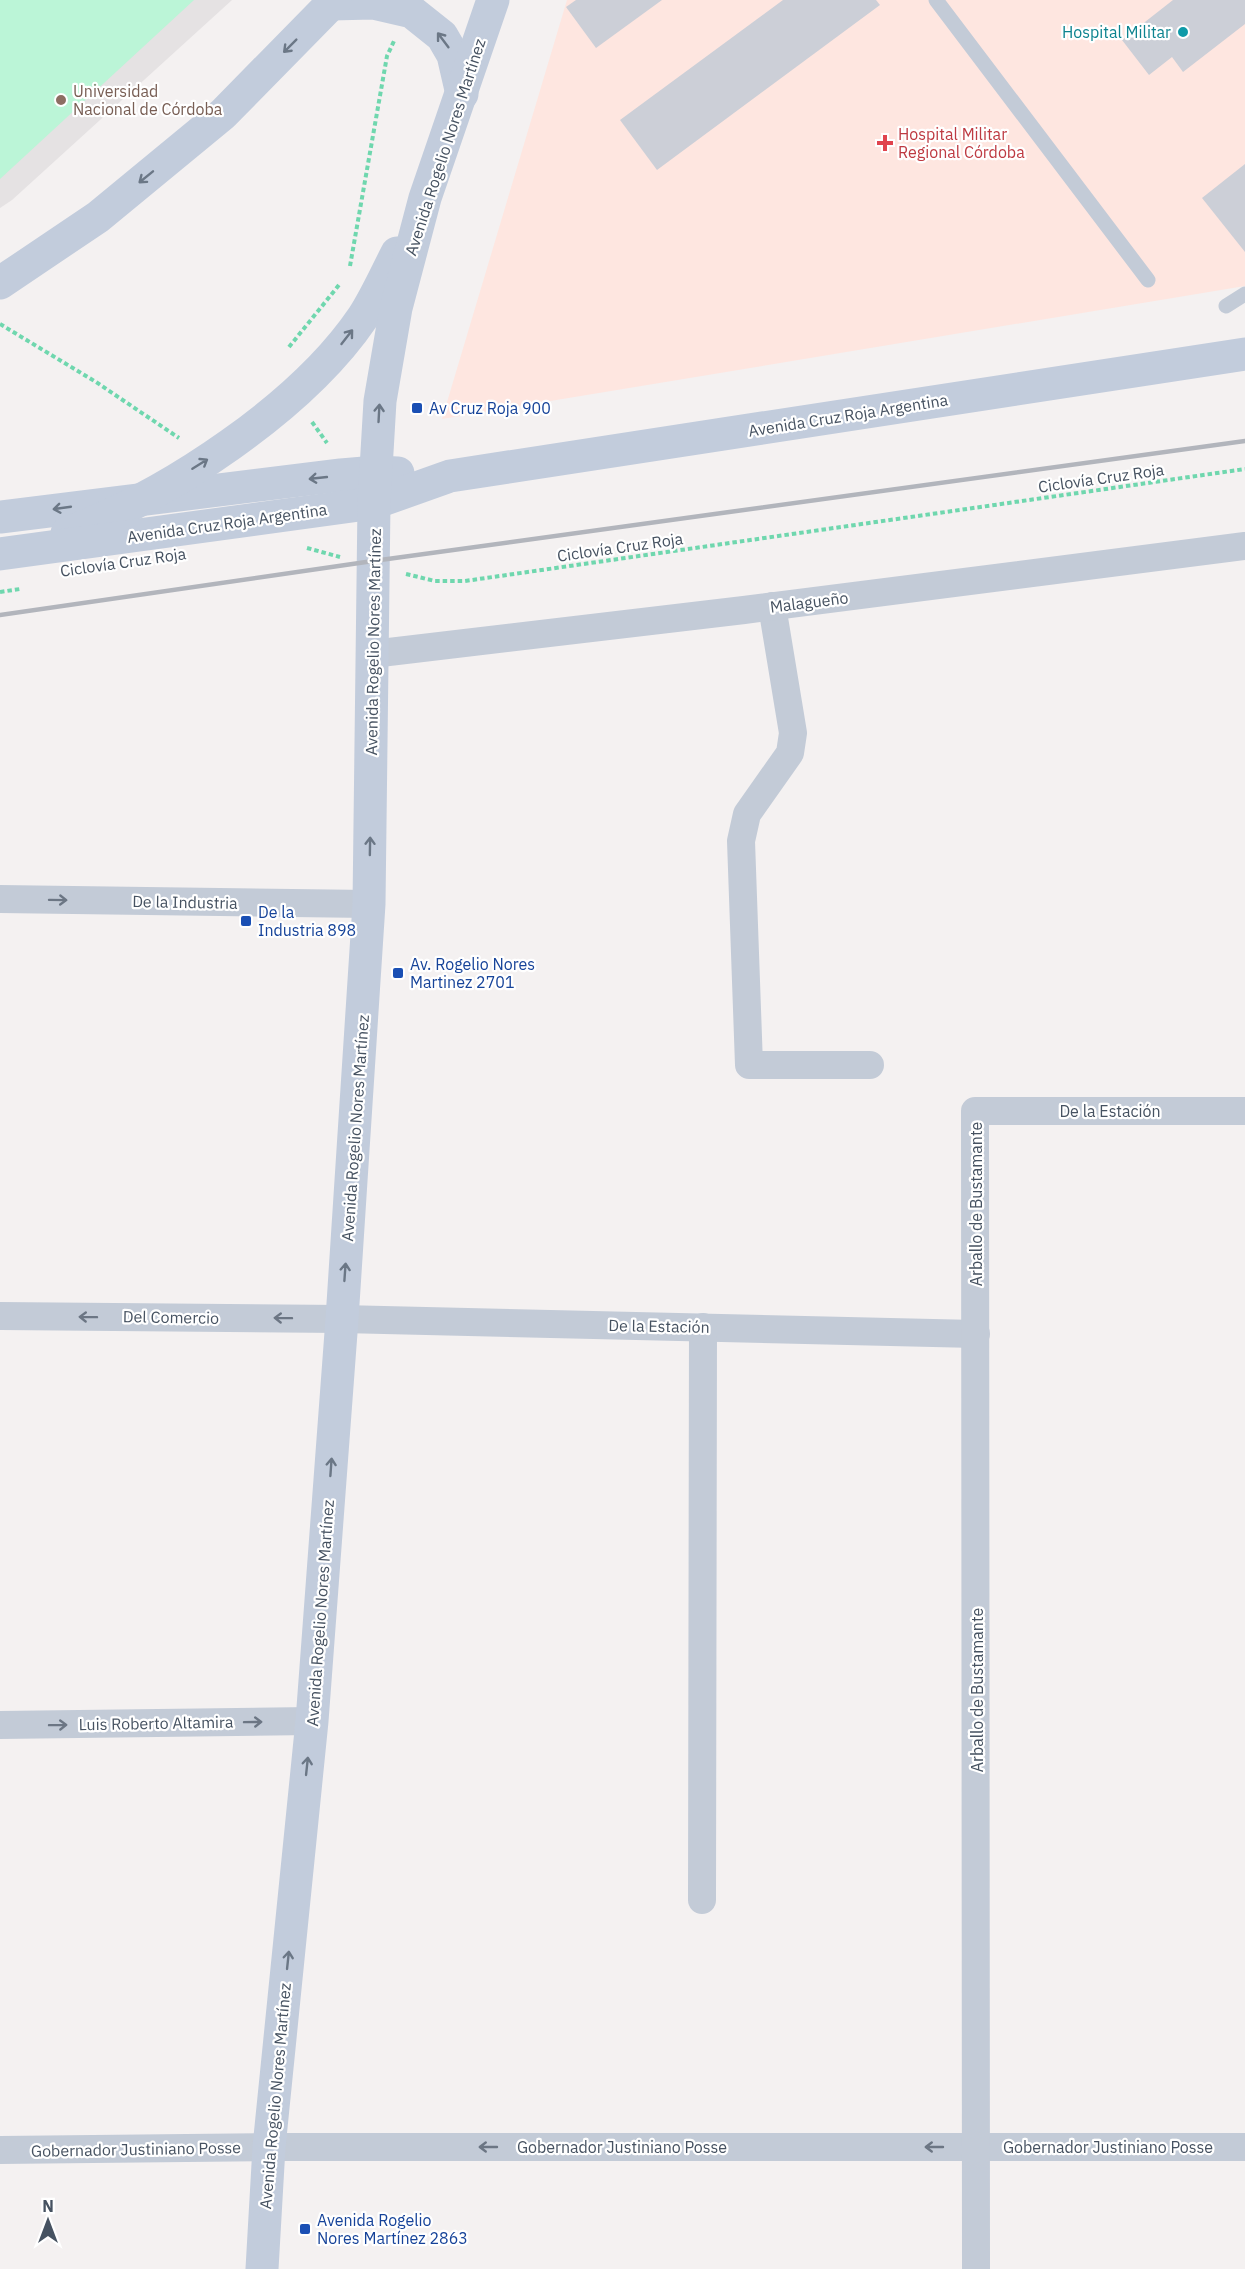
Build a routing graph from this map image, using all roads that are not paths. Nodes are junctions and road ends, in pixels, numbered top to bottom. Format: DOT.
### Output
graph roads {
  1 [pos="493,0"];
  2 [pos="936,0"];
  3 [pos="333,2"];
  4 [pos="462,94"];
  5 [pos="425,198"];
  6 [pos="1148,280"];
  7 [pos="0,283"];
  8 [pos="1245,294"];
  9 [pos="1226,306"];
  10 [pos="1245,354"];
  11 [pos="375,487"];
  12 [pos="146,497"];
  13 [pos="0,517"];
  14 [pos="1245,546"];
  15 [pos="8,553"];
  16 [pos="772,606"];
  17 [pos="372,654"];
  18 [pos="0,899"];
  19 [pos="369,904"];
  20 [pos="870,1065"];
  21 [pos="975,1111"];
  22 [pos="1245,1111"];
  23 [pos="0,1316"];
  24 [pos="342,1319"];
  25 [pos="703,1327"];
  26 [pos="976,1334"];
  27 [pos="312,1721"];
  28 [pos="0,1725"];
  29 [pos="702,1900"];
  30 [pos="268,2147"];
  31 [pos="977,2147"];
  32 [pos="1245,2147"];
  33 [pos="0,2150"];
  34 [pos="262,2269"];
  35 [pos="976,2269"];
  1 -- 4 [label="main road, Avenida Rogelio Nores Martínez"];
  2 -- 6 [label="lane"];
  4 -- 3 [label="main road, one-way"];
  3 -- 7 [label="main road, one-way"];
  4 -- 5 [label="main road, Avenida Rogelio Nores Martínez"];
  11 -- 5 [label="main road, Avenida Rogelio Nores Martínez, one-way"];
  12 -- 5 [label="main road, one-way"];
  8 -- 9 [label="lane"];
  10 -- 11 [label="main road, Avenida Cruz Roja Argentina"];
  11 -- 12 [label="main road, Avenida Cruz Roja Argentina, one-way"];
  11 -- 15 [label="main road, Avenida Cruz Roja Argentina"];
  11 -- 17 [label="main road, Avenida Rogelio Nores Martínez"];
  12 -- 13 [label="main road, Avenida Cruz Roja Argentina, one-way"];
  12 -- 15 [label="main road"];
  14 -- 16 [label="street, Malagueño"];
  16 -- 17 [label="street, Malagueño"];
  16 -- 20 [label="street"];
  19 -- 17 [label="main road, Avenida Rogelio Nores Martínez, one-way"];
  18 -- 19 [label="street, De la Industria, one-way"];
  24 -- 19 [label="main road, Avenida Rogelio Nores Martínez, one-way"];
  21 -- 22 [label="street, De la Estación"];
  21 -- 26 [label="street, Arballo de Bustamante"];
  24 -- 23 [label="street, Del Comercio, one-way"];
  24 -- 25 [label="street, De la Estación"];
  27 -- 24 [label="main road, Avenida Rogelio Nores Martínez, one-way"];
  25 -- 26 [label="street, De la Estación"];
  25 -- 29 [label="street"];
  26 -- 31 [label="street, Arballo de Bustamante"];
  28 -- 27 [label="street, Luis Roberto Altamira, one-way"];
  30 -- 27 [label="main road, Avenida Rogelio Nores Martínez, one-way"];
  31 -- 30 [label="street, Gobernador Justiniano Posse, one-way"];
  30 -- 33 [label="street, Gobernador Justiniano Posse"];
  30 -- 34 [label="main road, Avenida Rogelio Nores Martínez"];
  31 -- 32 [label="street, Gobernador Justiniano Posse"];
  31 -- 35 [label="street, Arballo de Bustamante"];
}
